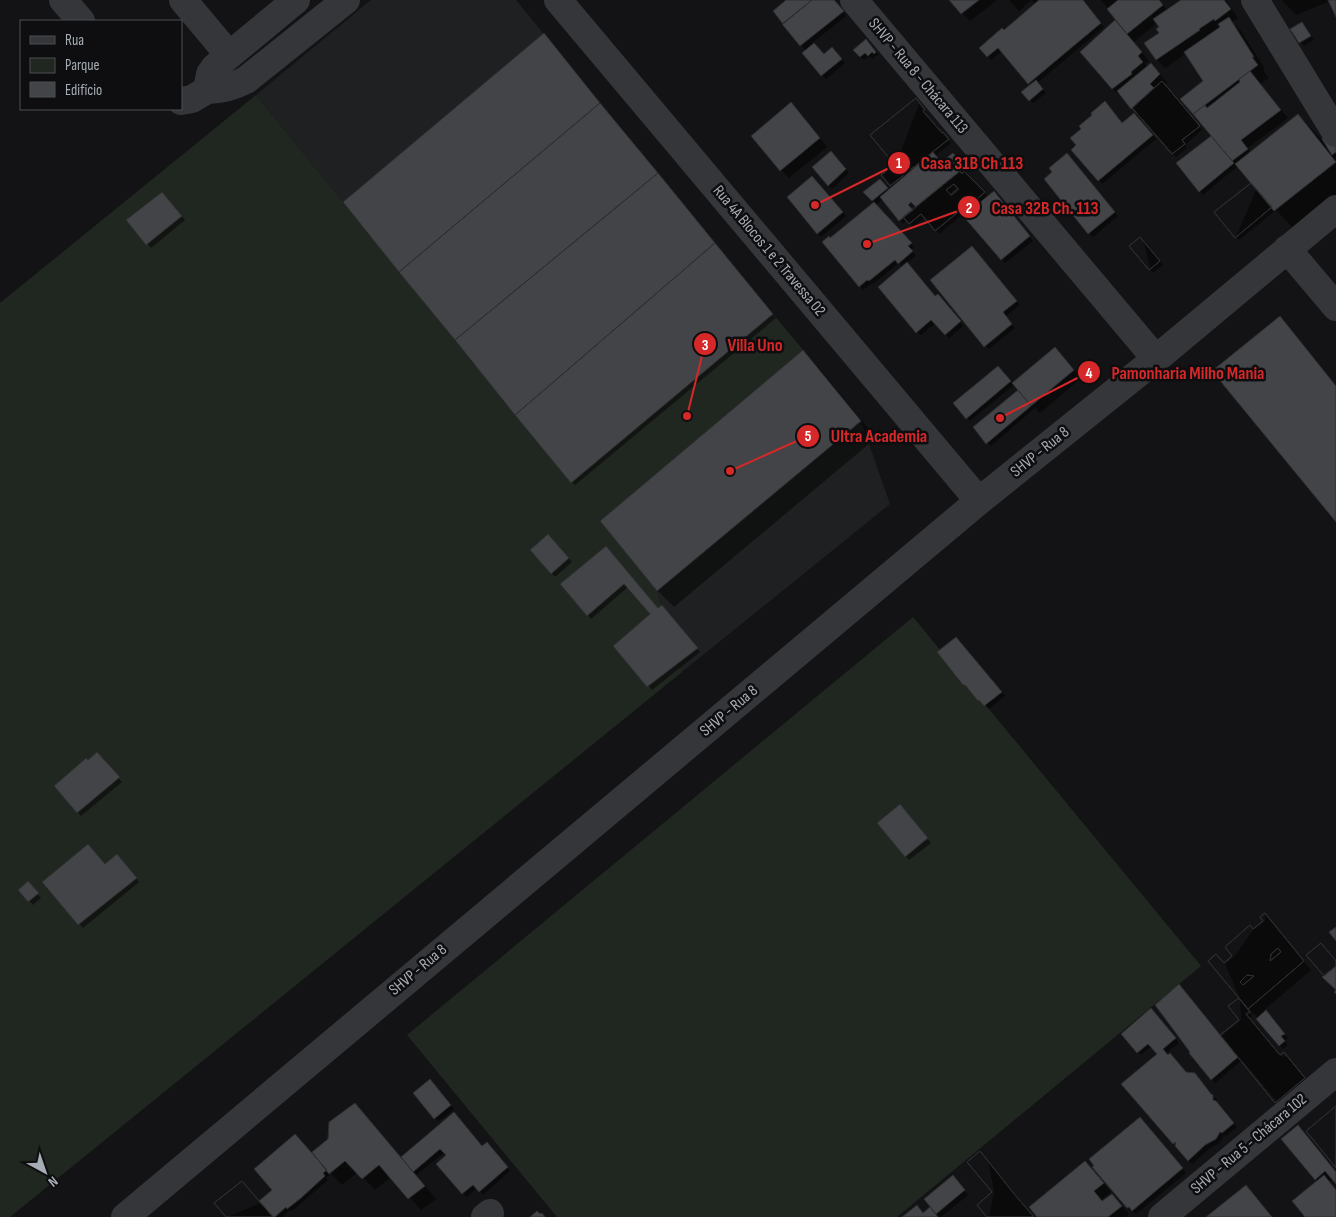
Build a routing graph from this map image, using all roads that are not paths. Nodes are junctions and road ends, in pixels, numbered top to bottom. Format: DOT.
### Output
graph roads {
  1 [pos="63,0"];
  2 [pos="183,0"];
  3 [pos="346,0"];
  4 [pos="558,0"];
  5 [pos="854,0"];
  6 [pos="1255,0"];
  7 [pos="295,2"];
  8 [pos="80,20"];
  9 [pos="312,27"];
  10 [pos="230,55"];
  11 [pos="207,90"];
  12 [pos="182,101"];
  13 [pos="1336,133"];
  14 [pos="1336,209"];
  15 [pos="1287,249"];
  16 [pos="1336,307"];
  17 [pos="1156,359"];
  18 [pos="979,501"];
  19 [pos="1336,1072"];
  20 [pos="125,1217"];
  21 [pos="1162,1217"];
  1 -- 8 [label="street"];
  2 -- 10 [label="street"];
  3 -- 9 [label="street"];
  4 -- 18 [label="street, Rua 4A Blocos 1 e 2 Travessa 02"];
  5 -- 17 [label="street, SHVP - Rua 8 - Chácara 113"];
  6 -- 13 [label="street"];
  7 -- 9 [label="street"];
  7 -- 10 [label="street"];
  9 -- 11 [label="street"];
  10 -- 11 [label="street"];
  11 -- 12 [label="street"];
  14 -- 15 [label="street, SHVP - Rua 8"];
  15 -- 16 [label="street"];
  15 -- 17 [label="street, SHVP - Rua 8"];
  17 -- 18 [label="street, SHVP - Rua 8"];
  18 -- 20 [label="street, SHVP - Rua 8"];
  19 -- 21 [label="street, SHVP - Rua 5 - Chácara 102"];
}
